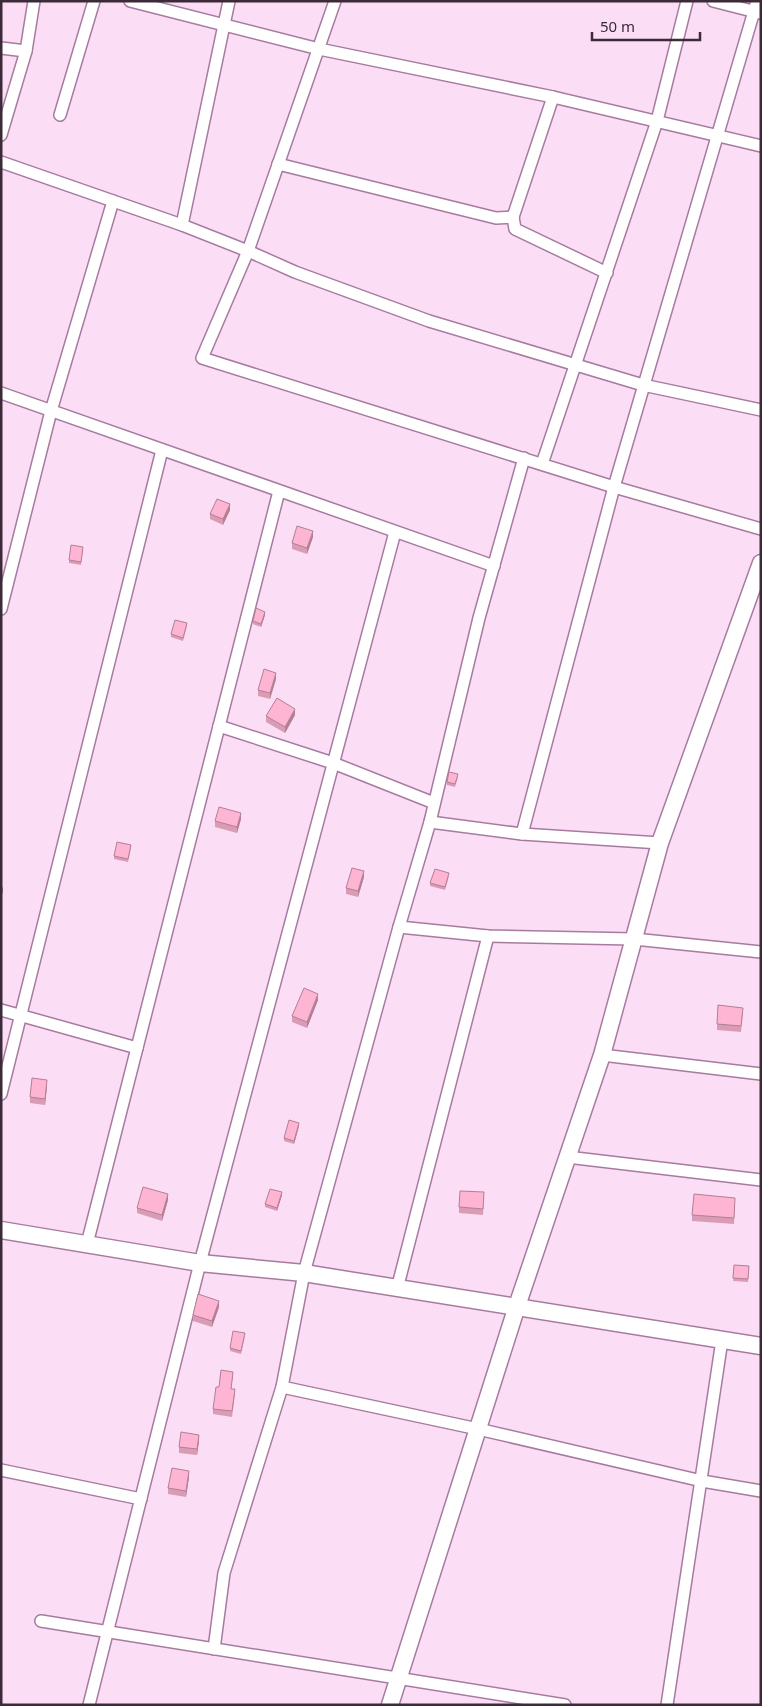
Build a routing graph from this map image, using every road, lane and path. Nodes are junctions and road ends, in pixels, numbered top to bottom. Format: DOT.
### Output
graph roads {
  1 [pos="34,1"];
  2 [pos="94,1"];
  3 [pos="130,1"];
  4 [pos="229,1"];
  5 [pos="335,1"];
  6 [pos="687,1"];
  7 [pos="714,1"];
  8 [pos="758,9"];
  9 [pos="224,25"];
  10 [pos="1,48"];
  11 [pos="319,49"];
  12 [pos="26,51"];
  13 [pos="553,97"];
  14 [pos="60,115"];
  15 [pos="656,121"];
  16 [pos="1,135"];
  17 [pos="719,136"];
  18 [pos="761,146"];
  19 [pos="1,162"];
  20 [pos="278,164"];
  21 [pos="113,200"];
  22 [pos="513,217"];
  23 [pos="182,225"];
  24 [pos="248,251"];
  25 [pos="607,273"];
  26 [pos="575,364"];
  27 [pos="643,385"];
  28 [pos="1,393"];
  29 [pos="761,410"];
  30 [pos="51,411"];
  31 [pos="162,450"];
  32 [pos="524,458"];
  33 [pos="542,464"];
  34 [pos="614,486"];
  35 [pos="279,491"];
  36 [pos="761,530"];
  37 [pos="394,532"];
  38 [pos="761,563"];
  39 [pos="494,566"];
  40 [pos="1,609"];
  41 [pos="219,726"];
  42 [pos="333,763"];
  43 [pos="434,803"];
  44 [pos="430,822"];
  45 [pos="522,834"];
  46 [pos="660,842"];
  47 [pos="398,927"];
  48 [pos="488,936"];
  49 [pos="634,939"];
  50 [pos="761,952"];
  51 [pos="1,1010"];
  52 [pos="21,1016"];
  53 [pos="137,1048"];
  54 [pos="602,1055"];
  55 [pos="761,1074"];
  56 [pos="1,1094"];
  57 [pos="567,1157"];
  58 [pos="761,1180"];
  59 [pos="1,1230"];
  60 [pos="87,1244"];
  61 [pos="200,1263"];
  62 [pos="304,1273"];
  63 [pos="397,1289"];
  64 [pos="517,1306"];
  65 [pos="722,1340"];
  66 [pos="761,1346"];
  67 [pos="282,1387"];
  68 [pos="478,1428"];
  69 [pos="1,1470"];
  70 [pos="702,1481"];
  71 [pos="761,1492"];
  72 [pos="140,1500"];
  73 [pos="41,1621"];
  74 [pos="107,1632"];
  75 [pos="214,1649"];
  76 [pos="398,1678"];
  77 [pos="89,1705"];
  78 [pos="390,1705"];
  79 [pos="565,1705"];
  80 [pos="668,1705"];
  1 -- 12 [label="street"];
  2 -- 14 [label="street"];
  3 -- 9 [label="street"];
  4 -- 9 [label="street"];
  5 -- 11 [label="street"];
  6 -- 15 [label="street"];
  7 -- 8 [label="street"];
  8 -- 17 [label="street"];
  9 -- 11 [label="street"];
  9 -- 23 [label="street"];
  10 -- 12 [label="street"];
  11 -- 13 [label="street"];
  11 -- 20 [label="street"];
  12 -- 16 [label="street"];
  13 -- 15 [label="street"];
  13 -- 22 [label="street"];
  15 -- 17 [label="street"];
  15 -- 25 [label="street"];
  17 -- 18 [label="street"];
  17 -- 27 [label="street"];
  19 -- 21 [label="street"];
  20 -- 22 [label="street"];
  20 -- 24 [label="street"];
  21 -- 23 [label="street"];
  21 -- 30 [label="street"];
  22 -- 25 [label="street"];
  23 -- 24 [label="street"];
  24 -- 26 [label="street"];
  24 -- 32 [label="street"];
  25 -- 26 [label="street"];
  26 -- 27 [label="street"];
  26 -- 33 [label="street"];
  27 -- 29 [label="street"];
  27 -- 34 [label="street"];
  28 -- 30 [label="street"];
  30 -- 31 [label="street"];
  30 -- 40 [label="street"];
  31 -- 35 [label="street"];
  31 -- 52 [label="street"];
  32 -- 33 [label="street"];
  32 -- 39 [label="street"];
  33 -- 34 [label="street"];
  34 -- 36 [label="street"];
  34 -- 45 [label="street"];
  35 -- 37 [label="street"];
  35 -- 41 [label="street"];
  37 -- 39 [label="street"];
  37 -- 42 [label="street"];
  38 -- 46 [label="street"];
  39 -- 43 [label="street"];
  41 -- 42 [label="street"];
  41 -- 53 [label="street"];
  42 -- 43 [label="street"];
  42 -- 61 [label="street"];
  43 -- 44 [label="street"];
  44 -- 45 [label="street"];
  44 -- 47 [label="street"];
  45 -- 46 [label="street"];
  46 -- 49 [label="street"];
  47 -- 48 [label="street"];
  47 -- 62 [label="street"];
  48 -- 49 [label="street"];
  48 -- 63 [label="street"];
  49 -- 50 [label="street"];
  49 -- 54 [label="street"];
  51 -- 52 [label="street"];
  52 -- 53 [label="street"];
  52 -- 56 [label="street"];
  53 -- 60 [label="street"];
  54 -- 55 [label="street"];
  54 -- 57 [label="street"];
  57 -- 58 [label="street"];
  57 -- 64 [label="street"];
  59 -- 60 [label="street"];
  60 -- 61 [label="street"];
  61 -- 62 [label="street"];
  61 -- 72 [label="street"];
  62 -- 63 [label="street"];
  62 -- 67 [label="street"];
  63 -- 64 [label="street"];
  64 -- 65 [label="street"];
  64 -- 68 [label="street"];
  65 -- 66 [label="street"];
  65 -- 70 [label="street"];
  67 -- 68 [label="street"];
  67 -- 75 [label="street"];
  68 -- 70 [label="street"];
  68 -- 76 [label="street"];
  69 -- 72 [label="street"];
  70 -- 71 [label="street"];
  70 -- 80 [label="street"];
  72 -- 74 [label="street"];
  73 -- 74 [label="street"];
  74 -- 75 [label="street"];
  74 -- 77 [label="street"];
  75 -- 76 [label="street"];
  76 -- 78 [label="street"];
  76 -- 79 [label="street"];
}
